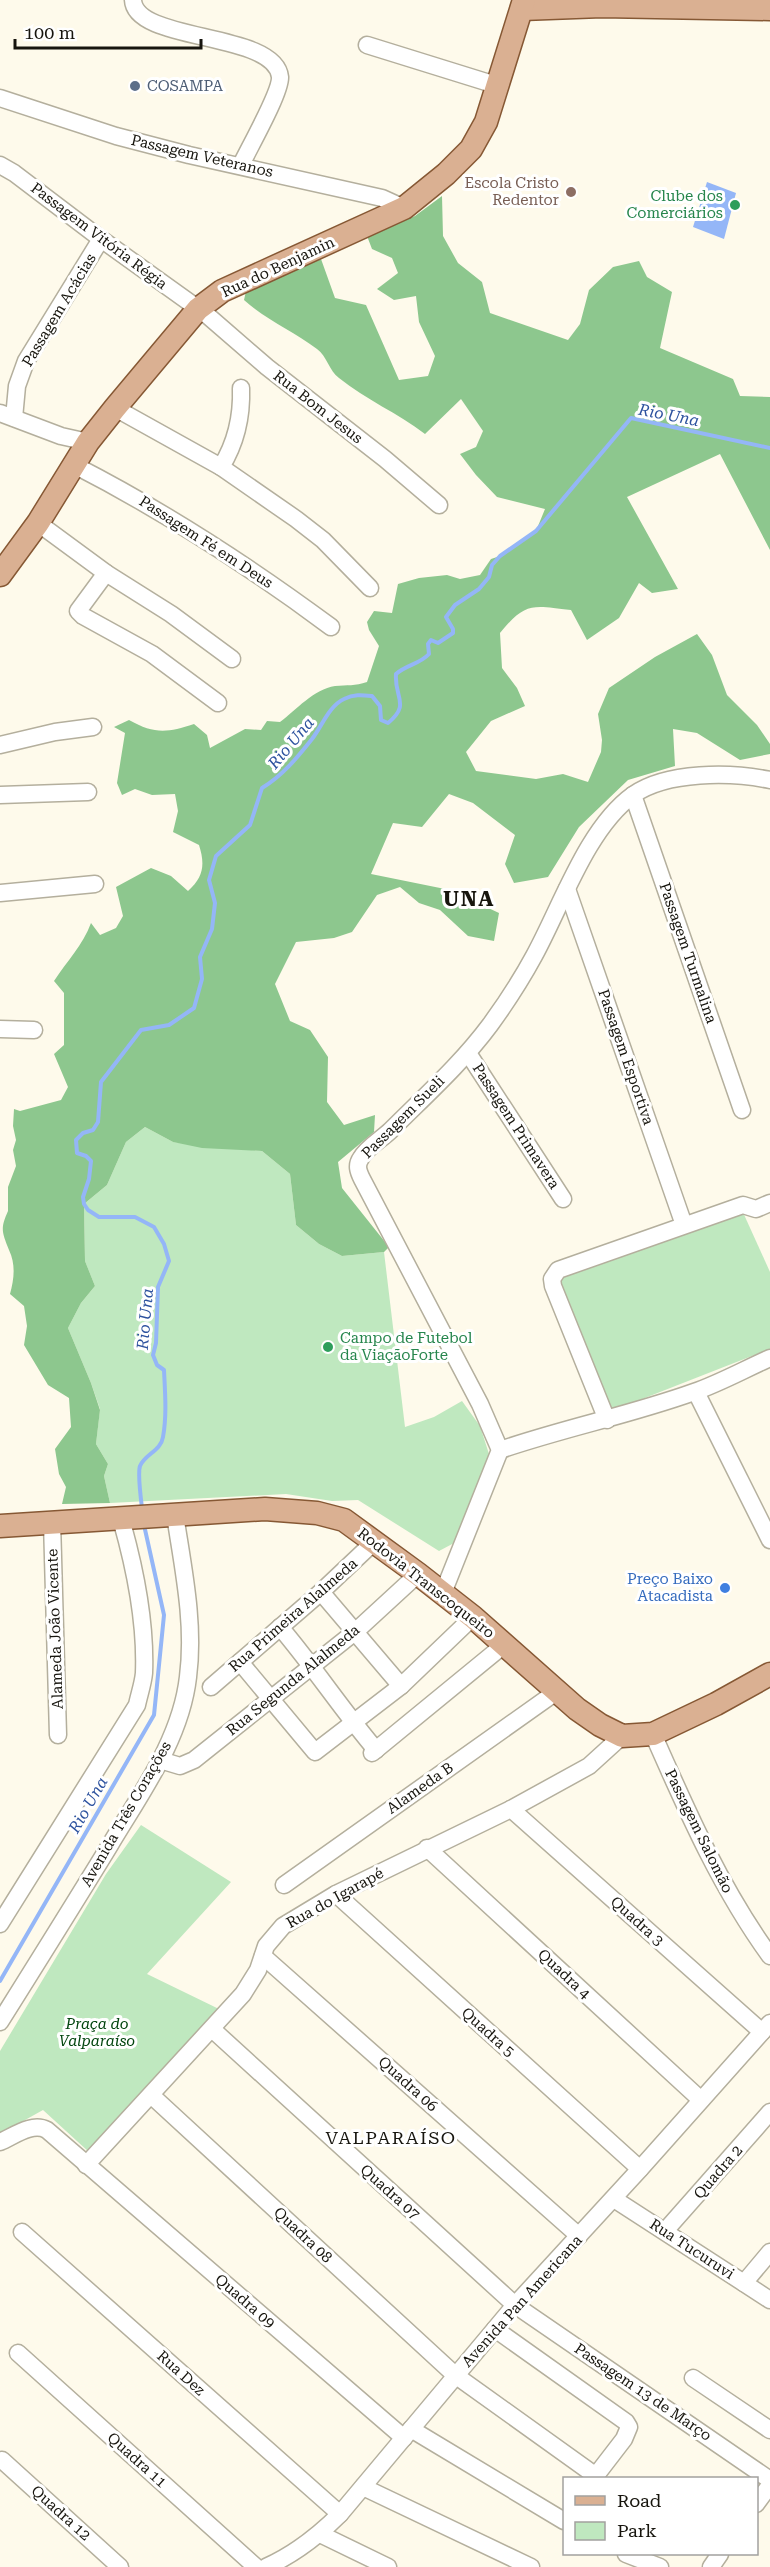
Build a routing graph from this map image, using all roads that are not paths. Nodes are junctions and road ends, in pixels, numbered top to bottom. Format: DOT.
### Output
graph roads {
  1 [pos="133,0"];
  2 [pos="524,4"];
  3 [pos="770,9"];
  4 [pos="367,45"];
  5 [pos="499,87"];
  6 [pos="0,98"];
  7 [pos="0,165"];
  8 [pos="241,165"];
  9 [pos="404,208"];
  10 [pos="101,239"];
  11 [pos="198,309"];
  12 [pos="241,388"];
  13 [pos="115,408"];
  14 [pos="7,416"];
  15 [pos="88,442"];
  16 [pos="74,465"];
  17 [pos="221,467"];
  18 [pos="439,505"];
  19 [pos="38,523"];
  20 [pos="106,573"];
  21 [pos="0,575"];
  22 [pos="370,588"];
  23 [pos="331,627"];
  24 [pos="232,658"];
  25 [pos="218,703"];
  26 [pos="93,727"];
  27 [pos="0,745"];
  28 [pos="770,780"];
  29 [pos="88,792"];
  30 [pos="0,795"];
  31 [pos="633,795"];
  32 [pos="95,884"];
  33 [pos="567,889"];
  34 [pos="0,893"];
  35 [pos="0,1029"];
  36 [pos="34,1030"];
  37 [pos="468,1053"];
  38 [pos="742,1110"];
  39 [pos="563,1199"];
  40 [pos="770,1203"];
  41 [pos="684,1225"];
  42 [pos="770,1358"];
  43 [pos="696,1392"];
  44 [pos="607,1420"];
  45 [pos="500,1450"];
  46 [pos="171,1515"];
  47 [pos="125,1519"];
  48 [pos="52,1522"];
  49 [pos="0,1526"];
  50 [pos="770,1540"];
  51 [pos="375,1542"];
  52 [pos="418,1574"];
  53 [pos="321,1592"];
  54 [pos="443,1593"];
  55 [pos="473,1617"];
  56 [pos="280,1627"];
  57 [pos="356,1631"];
  58 [pos="505,1644"];
  59 [pos="240,1662"];
  60 [pos="312,1665"];
  61 [pos="770,1674"];
  62 [pos="400,1686"];
  63 [pos="211,1687"];
  64 [pos="556,1692"];
  65 [pos="270,1698"];
  66 [pos="352,1722"];
  67 [pos="653,1734"];
  68 [pos="58,1735"];
  69 [pos="622,1736"];
  70 [pos="160,1760"];
  71 [pos="511,1809"];
  72 [pos="427,1848"];
  73 [pos="284,1885"];
  74 [pos="336,1894"];
  75 [pos="0,1924"];
  76 [pos="263,1956"];
  77 [pos="770,1956"];
  78 [pos="0,2022"];
  79 [pos="766,2027"];
  80 [pos="212,2030"];
  81 [pos="151,2095"];
  82 [pos="701,2100"];
  83 [pos="770,2112"];
  84 [pos="0,2142"];
  85 [pos="86,2165"];
  86 [pos="640,2169"];
  87 [pos="614,2199"];
  88 [pos="665,2231"];
  89 [pos="22,2232"];
  90 [pos="579,2236"];
  91 [pos="770,2252"];
  92 [pos="744,2283"];
  93 [pos="770,2300"];
  94 [pos="515,2305"];
  95 [pos="495,2329"];
  96 [pos="18,2353"];
  97 [pos="693,2378"];
  98 [pos="461,2379"];
  99 [pos="770,2430"];
  100 [pos="411,2434"];
  101 [pos="2,2460"];
  102 [pos="595,2477"];
  103 [pos="770,2480"];
  104 [pos="770,2485"];
  105 [pos="363,2487"];
  106 [pos="758,2501"];
  107 [pos="340,2514"];
  108 [pos="563,2520"];
  109 [pos="320,2534"];
  110 [pos="631,2555"];
  111 [pos="120,2567"];
  112 [pos="256,2567"];
  113 [pos="266,2567"];
  114 [pos="388,2567"];
  115 [pos="531,2567"];
  116 [pos="660,2567"];
  1 -- 8 [label="street"];
  2 -- 3 [label="main road"];
  2 -- 5 [label="main road, Rua do Benjamin"];
  4 -- 5 [label="street"];
  5 -- 9 [label="main road, Rua do Benjamin"];
  6 -- 8 [label="street, Passagem Veteranos"];
  7 -- 10 [label="street, Passagem Vitória Régia"];
  8 -- 9 [label="street, Passagem Veteranos"];
  9 -- 11 [label="main road, Rua do Benjamin"];
  10 -- 11 [label="street, Passagem Vitória Régia"];
  10 -- 14 [label="street, Passagem Acácias"];
  11 -- 13 [label="main road, Rua do Benjamin"];
  11 -- 18 [label="street, Rua Bom Jesus"];
  12 -- 17 [label="street"];
  13 -- 15 [label="main road, Rua do Benjamin"];
  13 -- 17 [label="street"];
  14 -- 15 [label="street"];
  15 -- 16 [label="main road, Rua do Benjamin"];
  16 -- 19 [label="main road, Rua do Benjamin"];
  16 -- 23 [label="street, Passagem Fé em Deus"];
  17 -- 22 [label="street"];
  19 -- 20 [label="street"];
  19 -- 21 [label="main road, Rua do Benjamin"];
  20 -- 24 [label="street"];
  20 -- 25 [label="street"];
  26 -- 27 [label="street"];
  28 -- 31 [label="street, Passagem Sueli"];
  29 -- 30 [label="street"];
  31 -- 33 [label="street, Passagem Sueli"];
  31 -- 38 [label="street, Passagem Turmalina"];
  32 -- 34 [label="street"];
  33 -- 37 [label="street, Passagem Sueli"];
  33 -- 41 [label="street, Passagem Esportiva"];
  35 -- 36 [label="street"];
  37 -- 39 [label="street, Passagem Primavera"];
  37 -- 45 [label="street, Passagem Sueli"];
  40 -- 41 [label="street"];
  41 -- 44 [label="street"];
  42 -- 43 [label="street"];
  43 -- 44 [label="street"];
  43 -- 50 [label="street"];
  44 -- 45 [label="street"];
  45 -- 54 [label="street"];
  46 -- 47 [label="main road, Rodovia Transcoqueiro"];
  46 -- 51 [label="main road, Rodovia Transcoqueiro"];
  46 -- 70 [label="street, Avenida Três Corações"];
  47 -- 48 [label="main road, Rodovia Transcoqueiro"];
  47 -- 75 [label="street"];
  48 -- 49 [label="main road, Rodovia Transcoqueiro"];
  48 -- 68 [label="street, Alameda João Vicente"];
  51 -- 52 [label="main road, Rodovia Transcoqueiro"];
  51 -- 53 [label="street, Rua Primeira Alalmeda"];
  52 -- 54 [label="main road, Rodovia Transcoqueiro"];
  52 -- 57 [label="street, Rua Segunda Alalmeda"];
  53 -- 56 [label="street, Rua Primeira Alalmeda"];
  53 -- 57 [label="street"];
  54 -- 55 [label="main road, Rodovia Transcoqueiro"];
  55 -- 58 [label="main road, Rodovia Transcoqueiro"];
  55 -- 62 [label="street"];
  56 -- 59 [label="street, Rua Primeira Alalmeda"];
  56 -- 60 [label="street"];
  57 -- 60 [label="street, Rua Segunda Alalmeda"];
  57 -- 62 [label="street"];
  58 -- 64 [label="main road, Rodovia Transcoqueiro"];
  58 -- 66 [label="street"];
  59 -- 63 [label="street, Rua Primeira Alalmeda"];
  59 -- 65 [label="street"];
  60 -- 65 [label="street, Rua Segunda Alalmeda"];
  60 -- 66 [label="street"];
  61 -- 67 [label="main road"];
  62 -- 66 [label="street"];
  64 -- 69 [label="main road, Rodovia Transcoqueiro"];
  64 -- 73 [label="street, Alameda B"];
  65 -- 66 [label="street"];
  65 -- 70 [label="street, Rua Segunda Alalmeda"];
  67 -- 69 [label="main road"];
  67 -- 77 [label="street, Passagem Salomão"];
  69 -- 71 [label="street, Rua do Igarapé"];
  70 -- 78 [label="street, Avenida Três Corações"];
  71 -- 72 [label="street, Rua do Igarapé"];
  71 -- 79 [label="street, Quadra 3"];
  72 -- 74 [label="street, Rua do Igarapé"];
  72 -- 82 [label="street, Quadra 4"];
  74 -- 76 [label="street, Rua do Igarapé"];
  74 -- 86 [label="street, Quadra 5"];
  76 -- 80 [label="street, Rua do Igarapé"];
  76 -- 90 [label="street, Quadra 06"];
  79 -- 82 [label="street, Avenida Pan Americana"];
  80 -- 81 [label="street, Rua do Igarapé"];
  80 -- 94 [label="street, Quadra 07"];
  81 -- 85 [label="street, Rua do Igarapé"];
  81 -- 98 [label="street, Quadra 08"];
  82 -- 86 [label="street, Avenida Pan Americana"];
  83 -- 88 [label="street, Quadra 2"];
  84 -- 85 [label="street"];
  85 -- 100 [label="street, Quadra 09"];
  86 -- 87 [label="street, Avenida Pan Americana"];
  87 -- 88 [label="street, Rua Tucuruvi"];
  87 -- 90 [label="street, Avenida Pan Americana"];
  88 -- 92 [label="street, Rua Tucuruvi"];
  89 -- 107 [label="street, Rua Dez"];
  90 -- 94 [label="street, Avenida Pan Americana"];
  91 -- 92 [label="street"];
  92 -- 93 [label="street, Rua Tucuruvi"];
  94 -- 95 [label="street, Avenida Pan Americana"];
  94 -- 103 [label="street, Passagem 13 de Março"];
  95 -- 98 [label="street, Avenida Pan Americana"];
  95 -- 102 [label="street"];
  96 -- 112 [label="street, Quadra 11"];
  97 -- 99 [label="street"];
  98 -- 100 [label="street, Avenida Pan Americana"];
  98 -- 102 [label="street, Quadra 08"];
  100 -- 105 [label="street, Avenida Pan Americana"];
  100 -- 108 [label="street, Quadra 09"];
  101 -- 111 [label="street, Quadra 12"];
  104 -- 106 [label="street"];
  105 -- 107 [label="street, Avenida Pan Americana"];
  105 -- 115 [label="street"];
  107 -- 109 [label="street, Avenida Pan Americana"];
  109 -- 113 [label="street, Avenida Pan Americana"];
  109 -- 114 [label="street"];
  110 -- 116 [label="street"];
}
